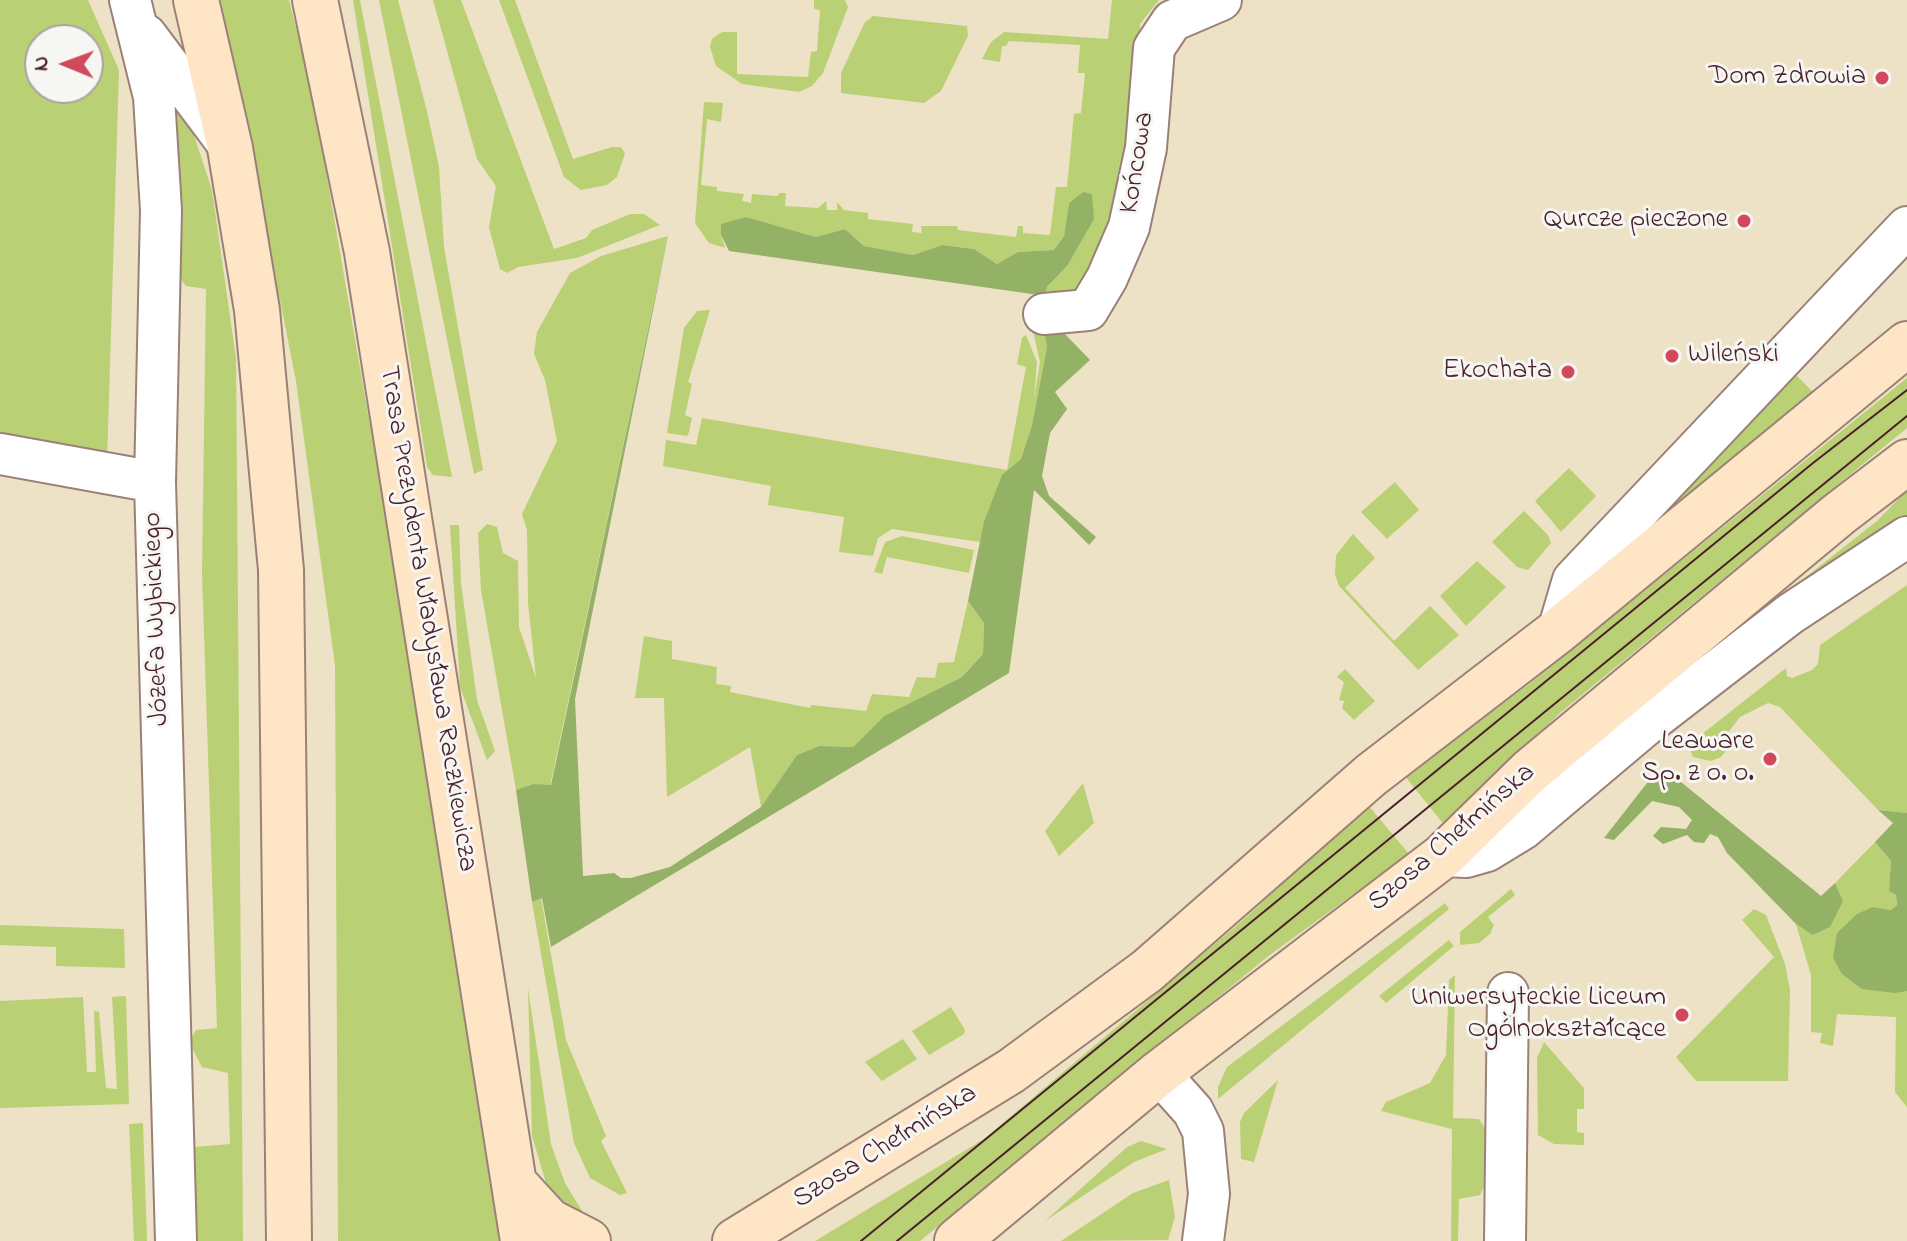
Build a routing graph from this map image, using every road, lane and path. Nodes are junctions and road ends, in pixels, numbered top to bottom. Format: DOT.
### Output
graph roads {
  1 [pos="196,0"];
  2 [pos="315,0"];
  3 [pos="1221,0"];
  4 [pos="133,11"];
  5 [pos="230,148"];
  6 [pos="1907,227"];
  7 [pos="1044,314"];
  8 [pos="1907,344"];
  9 [pos="0,454"];
  10 [pos="1907,462"];
  11 [pos="155,482"];
  12 [pos="1907,537"];
  13 [pos="1558,631"];
  14 [pos="1443,856"];
  15 [pos="1508,993"];
  16 [pos="1159,1073"];
  17 [pos="515,1184"];
  18 [pos="176,1241"];
  19 [pos="289,1241"];
  20 [pos="523,1241"];
  21 [pos="588,1241"];
  22 [pos="733,1241"];
  23 [pos="957,1241"];
  24 [pos="1203,1241"];
  25 [pos="1505,1241"];
  1 -- 5 [label="main road"];
  2 -- 17 [label="main road, Trasa Prezydenta Władysława Raczkiewicza"];
  3 -- 7 [label="street, Końcowa"];
  4 -- 5 [label="street"];
  4 -- 11 [label="street, Józefa Wybickiego"];
  5 -- 19 [label="main road"];
  6 -- 13 [label="street"];
  8 -- 13 [label="main road, Szosa Chełmińska"];
  9 -- 11 [label="street"];
  10 -- 14 [label="main road, Szosa Chełmińska"];
  11 -- 18 [label="street, Józefa Wybickiego"];
  12 -- 14 [label="street"];
  13 -- 22 [label="main road, Szosa Chełmińska"];
  14 -- 16 [label="main road, Szosa Chełmińska"];
  15 -- 25 [label="street"];
  16 -- 23 [label="main road, Szosa Chełmińska"];
  16 -- 24 [label="street"];
  17 -- 20 [label="main road, Trasa Prezydenta Władysława Raczkiewicza"];
  17 -- 21 [label="main road"];
}
